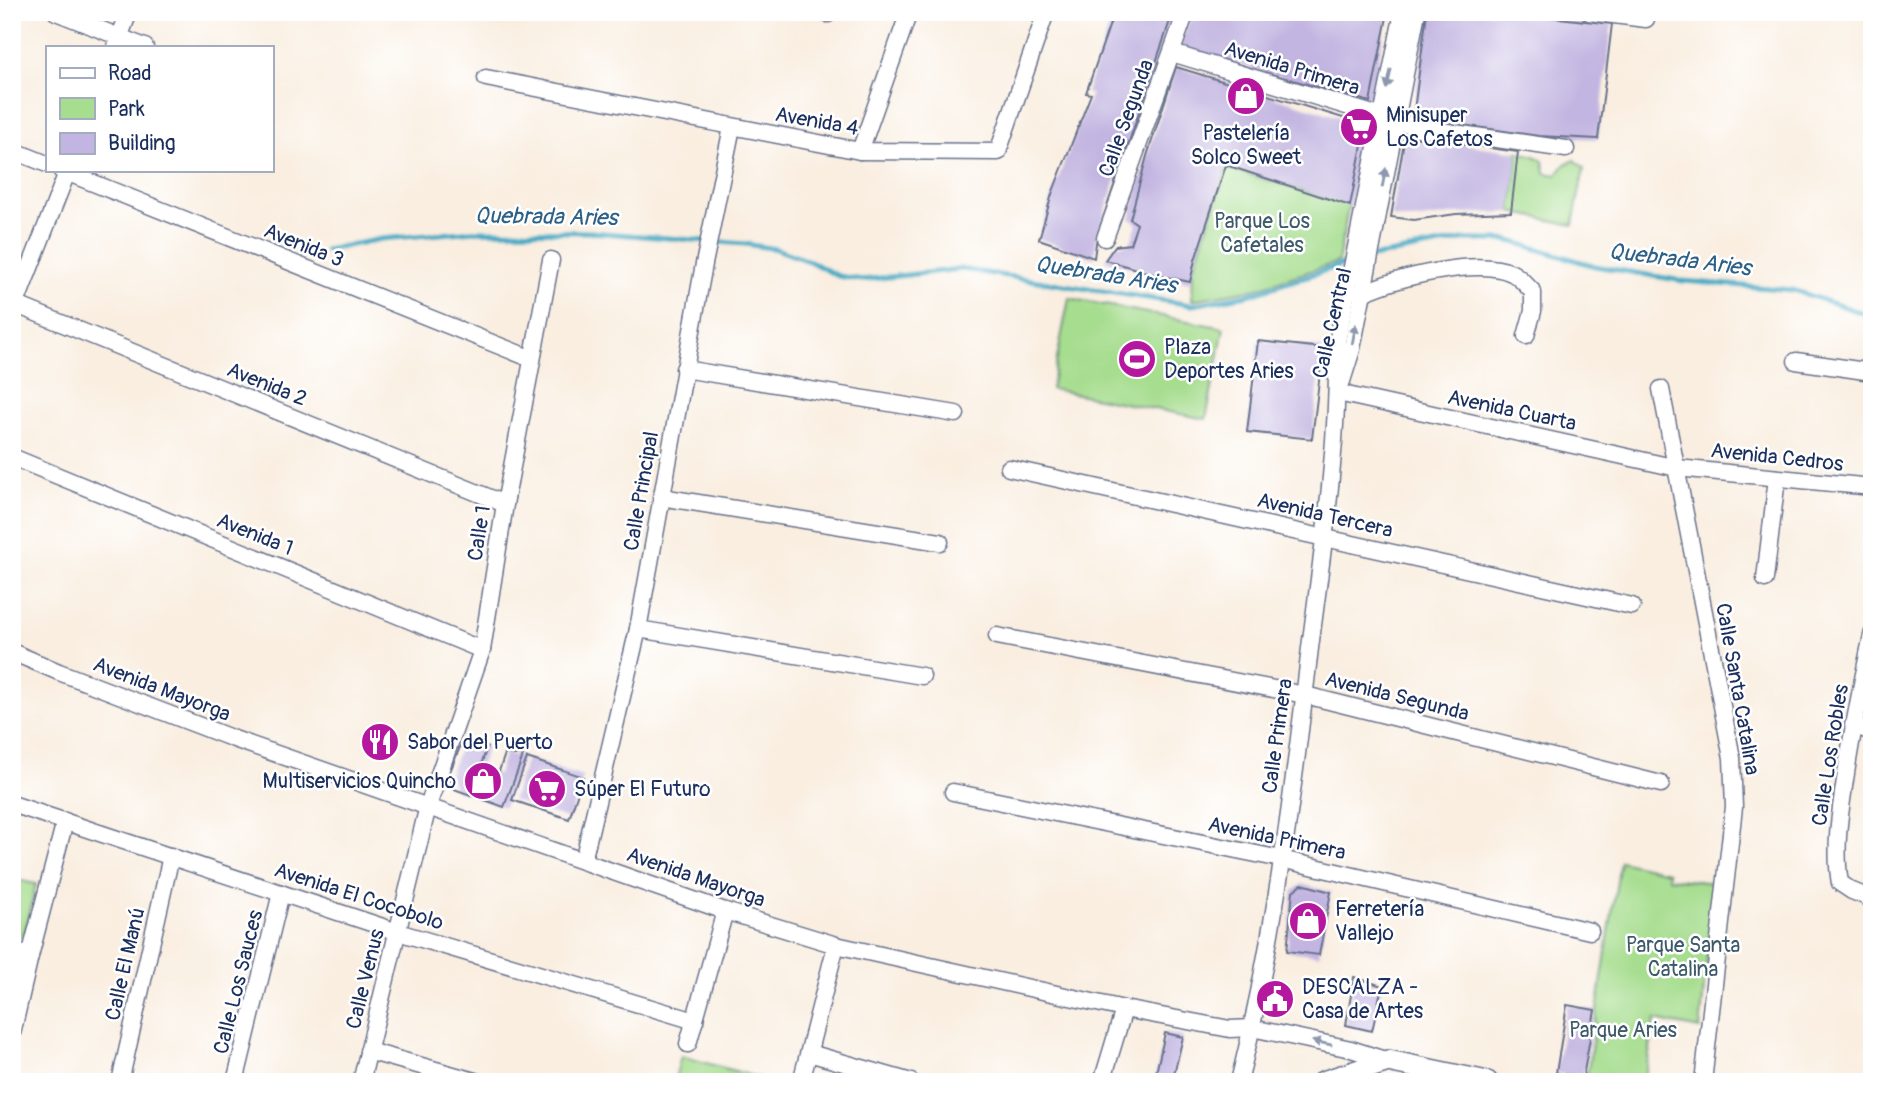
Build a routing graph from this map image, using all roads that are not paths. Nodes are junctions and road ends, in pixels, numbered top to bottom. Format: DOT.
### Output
graph roads {
  1 [pos="56,12"];
  2 [pos="129,12"];
  3 [pos="909,12"];
  4 [pos="1046,12"];
  5 [pos="1186,12"];
  6 [pos="1403,12"];
  7 [pos="1417,12"];
  8 [pos="1589,12"];
  9 [pos="1646,19"];
  10 [pos="118,42"];
  11 [pos="140,46"];
  12 [pos="1172,53"];
  13 [pos="486,78"];
  14 [pos="1388,120"];
  15 [pos="732,127"];
  16 [pos="1566,149"];
  17 [pos="12,150"];
  18 [pos="860,151"];
  19 [pos="46,164"];
  20 [pos="65,172"];
  21 [pos="67,172"];
  22 [pos="1105,238"];
  23 [pos="551,260"];
  24 [pos="1358,273"];
  25 [pos="1361,294"];
  26 [pos="13,306"];
  27 [pos="1526,336"];
  28 [pos="532,359"];
  29 [pos="1796,361"];
  30 [pos="684,369"];
  31 [pos="1872,372"];
  32 [pos="1661,389"];
  33 [pos="1338,393"];
  34 [pos="956,414"];
  35 [pos="12,457"];
  36 [pos="1009,468"];
  37 [pos="1677,468"];
  38 [pos="1777,478"];
  39 [pos="1872,487"];
  40 [pos="661,497"];
  41 [pos="505,504"];
  42 [pos="1324,536"];
  43 [pos="940,542"];
  44 [pos="1766,579"];
  45 [pos="1632,606"];
  46 [pos="638,629"];
  47 [pos="1872,635"];
  48 [pos="997,636"];
  49 [pos="482,650"];
  50 [pos="12,652"];
  51 [pos="922,676"];
  52 [pos="1305,695"];
  53 [pos="1853,725"];
  54 [pos="1872,732"];
  55 [pos="1661,784"];
  56 [pos="953,792"];
  57 [pos="12,804"];
  58 [pos="428,806"];
  59 [pos="65,821"];
  60 [pos="171,856"];
  61 [pos="1281,859"];
  62 [pos="583,861"];
  63 [pos="281,893"];
  64 [pos="1872,899"];
  65 [pos="725,911"];
  66 [pos="1590,931"];
  67 [pos="398,932"];
  68 [pos="836,945"];
  69 [pos="12,951"];
  70 [pos="30,956"];
  71 [pos="1124,1009"];
  72 [pos="695,1021"];
  73 [pos="1252,1028"];
  74 [pos="12,1034"];
  75 [pos="688,1044"];
  76 [pos="368,1051"];
  77 [pos="809,1053"];
  78 [pos="1388,1061"];
  79 [pos="120,1082"];
  80 [pos="235,1082"];
  81 [pos="361,1082"];
  82 [pos="478,1082"];
  83 [pos="801,1082"];
  84 [pos="911,1082"];
  85 [pos="1102,1082"];
  86 [pos="1239,1082"];
  87 [pos="1323,1082"];
  88 [pos="1487,1082"];
  89 [pos="1703,1082"];
  1 -- 10 [label="street"];
  2 -- 10 [label="street"];
  3 -- 18 [label="street"];
  4 -- 18 [label="street, Avenida 4"];
  5 -- 12 [label="street, Calle Segunda"];
  6 -- 14 [label="street, Calle Central, one-way"];
  7 -- 14 [label="street, Calle Central"];
  8 -- 9 [label="street"];
  10 -- 11 [label="street"];
  12 -- 14 [label="street, Avenida Primera"];
  12 -- 22 [label="street, Calle Segunda"];
  13 -- 15 [label="street, Avenida 4"];
  14 -- 16 [label="street, Avenida Primera"];
  14 -- 24 [label="street, Calle Central"];
  15 -- 18 [label="street, Avenida 4"];
  15 -- 30 [label="street, Calle Principal"];
  17 -- 19 [label="street"];
  20 -- 26 [label="street"];
  21 -- 28 [label="street, Avenida 3"];
  23 -- 28 [label="street, Calle 1"];
  24 -- 25 [label="street, Calle Central"];
  24 -- 33 [label="street, Calle Central"];
  25 -- 27 [label="street"];
  33 -- 25 [label="street, Calle Central, one-way"];
  26 -- 41 [label="street, Avenida 2"];
  28 -- 41 [label="street, Calle 1"];
  29 -- 31 [label="street"];
  30 -- 34 [label="street"];
  30 -- 40 [label="street, Calle Principal"];
  32 -- 37 [label="street, Calle Santa Catalina"];
  33 -- 37 [label="street, Avenida Cuarta"];
  33 -- 42 [label="street, Calle Primera"];
  35 -- 49 [label="street, Avenida 1"];
  36 -- 42 [label="street, Avenida Tercera"];
  37 -- 38 [label="street, Avenida Cedros"];
  37 -- 89 [label="street, Calle Santa Catalina"];
  38 -- 39 [label="street, Avenida Cedros"];
  38 -- 44 [label="street"];
  40 -- 43 [label="street"];
  40 -- 46 [label="street, Calle Principal"];
  41 -- 49 [label="street, Calle 1"];
  42 -- 45 [label="street, Avenida Tercera"];
  42 -- 52 [label="street, Calle Primera"];
  46 -- 51 [label="street"];
  46 -- 62 [label="street, Calle Principal"];
  47 -- 53 [label="street, Calle Los Robles"];
  48 -- 52 [label="street, Avenida Segunda"];
  49 -- 58 [label="street, Calle 1"];
  50 -- 58 [label="street, Avenida Mayorga"];
  52 -- 55 [label="street, Avenida Segunda"];
  52 -- 61 [label="street, Calle Primera"];
  53 -- 54 [label="street"];
  53 -- 64 [label="street, Calle Los Robles"];
  56 -- 61 [label="street, Avenida Primera"];
  57 -- 59 [label="street, Avenida El Cocobolo"];
  58 -- 62 [label="street, Avenida Mayorga"];
  58 -- 67 [label="street, Calle Venus"];
  59 -- 60 [label="street, Avenida El Cocobolo"];
  59 -- 70 [label="street"];
  60 -- 63 [label="street, Avenida El Cocobolo"];
  60 -- 79 [label="street, Calle El Manú"];
  61 -- 66 [label="street, Avenida Primera"];
  61 -- 73 [label="street, Calle Primera"];
  62 -- 65 [label="street, Avenida Mayorga"];
  63 -- 67 [label="street, Avenida El Cocobolo"];
  63 -- 80 [label="street, Calle Los Sauces"];
  65 -- 68 [label="street, Avenida Mayorga"];
  65 -- 72 [label="street"];
  67 -- 72 [label="street, Avenida El Cocobolo"];
  67 -- 76 [label="street, Calle Venus"];
  68 -- 71 [label="street, Avenida Mayorga"];
  68 -- 77 [label="street"];
  69 -- 70 [label="street"];
  70 -- 74 [label="street"];
  71 -- 73 [label="street, Avenida Mayorga"];
  71 -- 85 [label="street"];
  72 -- 75 [label="street"];
  78 -- 73 [label="street, Avenida Mayorga, one-way"];
  73 -- 86 [label="street, Calle Primera"];
  76 -- 81 [label="street, Calle Venus"];
  76 -- 82 [label="street"];
  77 -- 83 [label="street"];
  77 -- 84 [label="street"];
  78 -- 87 [label="main road"];
  78 -- 88 [label="main road"];
}
